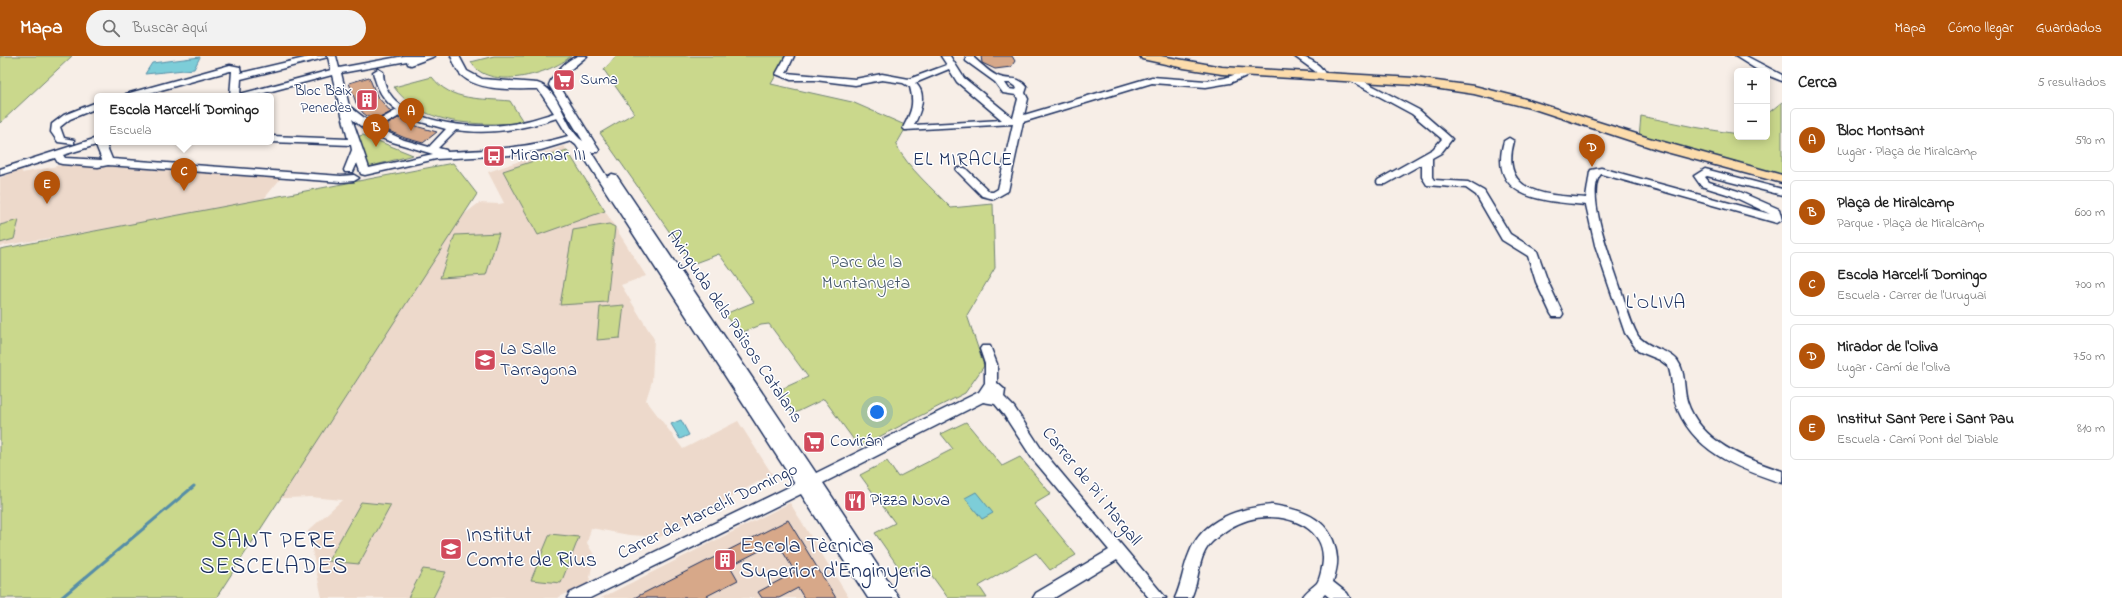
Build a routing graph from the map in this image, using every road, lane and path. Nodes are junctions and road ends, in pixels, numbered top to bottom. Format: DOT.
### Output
graph roads {
  1 [pos="289,56"];
  2 [pos="324,56"];
  3 [pos="332,56"];
  4 [pos="390,56"];
  5 [pos="418,56"];
  6 [pos="431,56"];
  7 [pos="455,56"];
  8 [pos="583,56"];
  9 [pos="790,56"];
  10 [pos="970,56"];
  11 [pos="1146,56"];
  12 [pos="1298,56"];
  13 [pos="1739,56"];
  14 [pos="950,60"];
  15 [pos="376,63"];
  16 [pos="1761,68"];
  17 [pos="1318,72"];
  18 [pos="237,73"];
  19 [pos="1770,73"];
  20 [pos="1233,77"];
  21 [pos="338,78"];
  22 [pos="1782,78"];
  23 [pos="1354,79"];
  24 [pos="909,82"];
  25 [pos="546,83"];
  26 [pos="140,93"];
  27 [pos="235,93"];
  28 [pos="258,93"];
  29 [pos="94,106"];
  30 [pos="345,106"];
  31 [pos="404,110"];
  32 [pos="560,114"];
  33 [pos="1015,122"];
  34 [pos="452,127"];
  35 [pos="370,129"];
  36 [pos="59,136"];
  37 [pos="577,136"];
  38 [pos="84,138"];
  39 [pos="274,139"];
  40 [pos="94,141"];
  41 [pos="1510,141"];
  42 [pos="94,142"];
  43 [pos="73,144"];
  44 [pos="99,145"];
  45 [pos="356,146"];
  46 [pos="431,150"];
  47 [pos="1676,150"];
  48 [pos="56,153"];
  49 [pos="451,154"];
  50 [pos="1427,157"];
  51 [pos="108,162"];
  52 [pos="364,170"];
  53 [pos="961,170"];
  54 [pos="0,172"];
  55 [pos="350,174"];
  56 [pos="1782,179"];
  57 [pos="1382,182"];
  58 [pos="1782,189"];
  59 [pos="1782,192"];
  60 [pos="1592,202"];
  61 [pos="1557,314"];
  62 [pos="986,349"];
  63 [pos="991,393"];
  64 [pos="1782,478"];
  65 [pos="809,484"];
  66 [pos="1118,552"];
  67 [pos="1325,585"];
  68 [pos="575,598"];
  69 [pos="876,598"];
  70 [pos="891,598"];
  71 [pos="1041,598"];
  72 [pos="1159,598"];
  73 [pos="1184,598"];
  74 [pos="1310,598"];
  75 [pos="1342,598"];
  1 -- 18 [label="street"];
  2 -- 18 [label="street"];
  3 -- 21 [label="street"];
  4 -- 15 [label="street"];
  5 -- 15 [label="street"];
  6 -- 15 [label="street"];
  7 -- 25 [label="street"];
  8 -- 25 [label="street"];
  9 -- 24 [label="street"];
  10 -- 33 [label="street"];
  11 -- 20 [label="main road"];
  12 -- 17 [label="street"];
  13 -- 16 [label="street"];
  14 -- 24 [label="street"];
  14 -- 33 [label="street"];
  15 -- 21 [label="street"];
  15 -- 31 [label="street"];
  17 -- 20 [label="main road"];
  17 -- 23 [label="main road"];
  18 -- 26 [label="street"];
  18 -- 27 [label="street"];
  19 -- 22 [label="street"];
  20 -- 33 [label="street"];
  21 -- 28 [label="street"];
  21 -- 30 [label="street"];
  23 -- 47 [label="main road"];
  23 -- 50 [label="street"];
  24 -- 33 [label="street"];
  25 -- 32 [label="street, Avinguda dels Països Catalans"];
  25 -- 37 [label="street, Avinguda dels Països Catalans"];
  29 -- 36 [label="street"];
  30 -- 35 [label="street"];
  30 -- 45 [label="street"];
  31 -- 34 [label="street"];
  31 -- 35 [label="street"];
  32 -- 34 [label="street"];
  32 -- 37 [label="street, Avinguda dels Països Catalans"];
  33 -- 53 [label="street"];
  34 -- 46 [label="street"];
  35 -- 46 [label="street"];
  36 -- 38 [label="street"];
  36 -- 43 [label="street"];
  37 -- 49 [label="street"];
  37 -- 65 [label="street, Avinguda dels Països Catalans"];
  38 -- 40 [label="street"];
  38 -- 43 [label="street"];
  39 -- 45 [label="street"];
  41 -- 60 [label="street"];
  42 -- 43 [label="street"];
  43 -- 48 [label="street"];
  44 -- 51 [label="street"];
  45 -- 52 [label="street"];
  45 -- 55 [label="street"];
  46 -- 49 [label="street"];
  47 -- 56 [label="main road"];
  47 -- 58 [label="street"];
  48 -- 51 [label="street"];
  48 -- 54 [label="street"];
  49 -- 52 [label="street"];
  50 -- 57 [label="street"];
  50 -- 61 [label="street"];
  51 -- 55 [label="street"];
  52 -- 55 [label="street"];
  59 -- 60 [label="street"];
  60 -- 64 [label="street"];
  62 -- 63 [label="street"];
  63 -- 65 [label="street, Carrer de Marcel·lí Domingo"];
  63 -- 66 [label="street, Carrer de Pi i Margall"];
  65 -- 68 [label="street, Carrer de Marcel·lí Domingo"];
  65 -- 69 [label="street, Avinguda dels Països Catalans"];
  65 -- 70 [label="street, Avinguda dels Països Catalans"];
  66 -- 71 [label="street"];
  66 -- 72 [label="street, Carrer de Pi i Margall"];
  67 -- 73 [label="street"];
  67 -- 74 [label="street"];
  67 -- 75 [label="street"];
}
